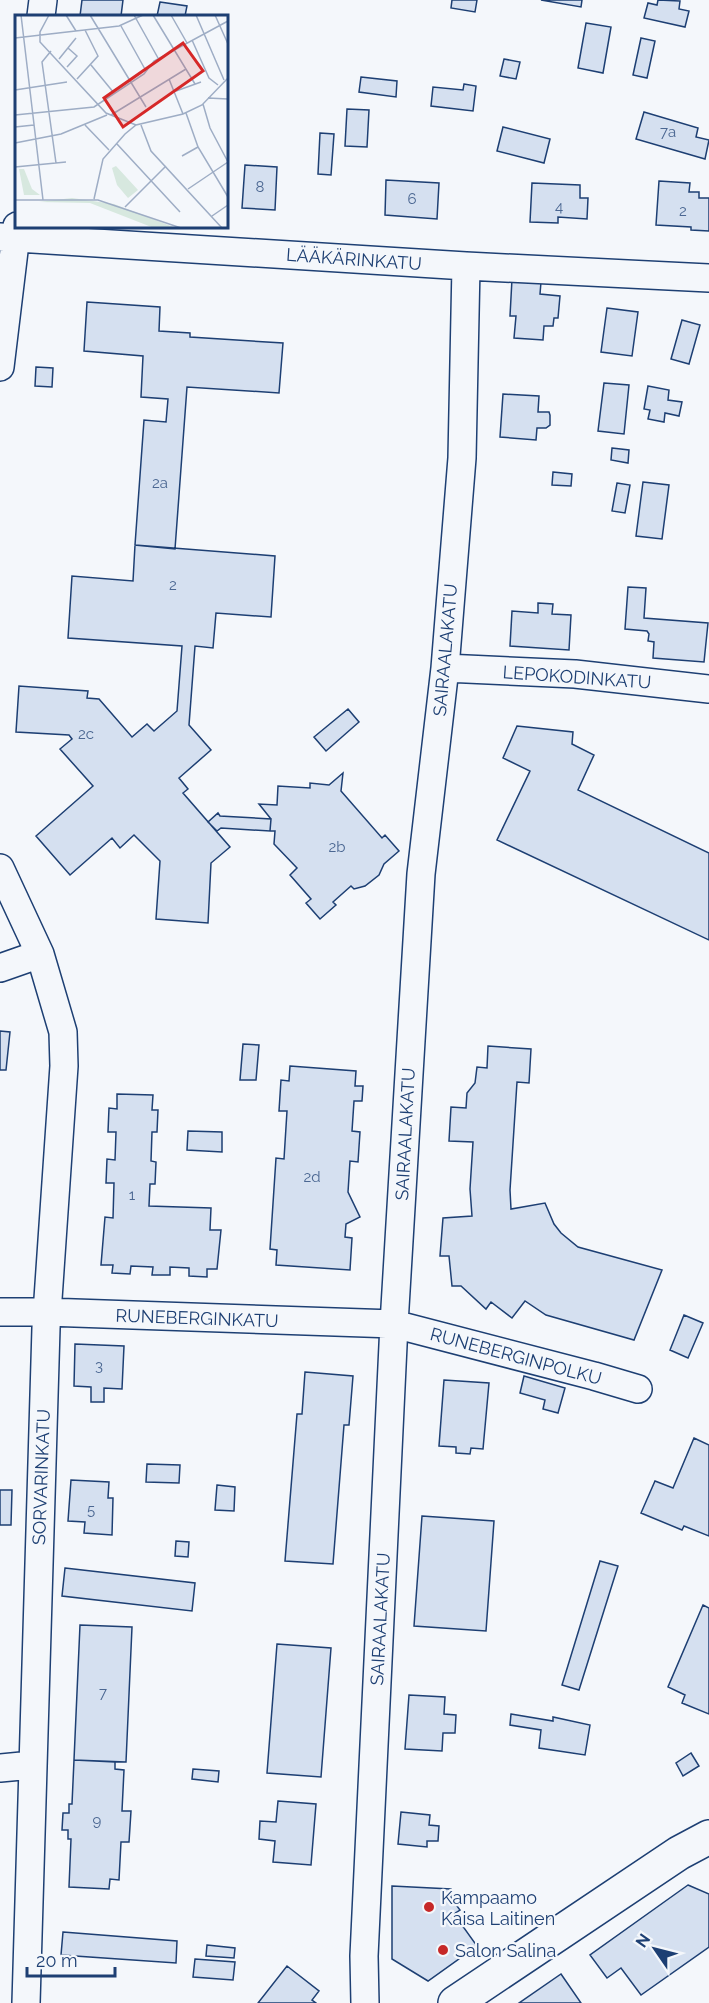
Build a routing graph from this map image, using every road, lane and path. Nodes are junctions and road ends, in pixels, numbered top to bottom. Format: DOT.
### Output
graph roads {
  1 [pos="43,0"];
  2 [pos="41,15"];
  3 [pos="11,234"];
  4 [pos="466,266"];
  5 [pos="709,278"];
  6 [pos="0,367"];
  7 [pos="445,668"];
  8 [pos="709,690"];
  9 [pos="0,868"];
  10 [pos="40,954"];
  11 [pos="0,968"];
  12 [pos="0,1312"];
  13 [pos="46,1312"];
  14 [pos="394,1324"];
  15 [pos="638,1389"];
  16 [pos="32,1765"];
  17 [pos="0,1767"];
  18 [pos="709,1837"];
  19 [pos="26,2003"];
  20 [pos="365,2003"];
  21 [pos="455,2003"];
  1 -- 2 [label="street"];
  3 -- 4 [label="street, LÄÄKÄRINKATU"];
  3 -- 6 [label="street"];
  4 -- 5 [label="street, LÄÄKÄRINKATU"];
  4 -- 7 [label="street, SAIRAALAKATU"];
  7 -- 8 [label="street, LEPOKODINKATU"];
  7 -- 14 [label="street, SAIRAALAKATU"];
  9 -- 10 [label="street, SORVARINKATU"];
  10 -- 11 [label="street"];
  10 -- 13 [label="street, SORVARINKATU"];
  12 -- 13 [label="street, RUNEBERGINKATU"];
  13 -- 14 [label="street, RUNEBERGINKATU"];
  13 -- 16 [label="street, SORVARINKATU"];
  14 -- 15 [label="street, RUNEBERGINPOLKU"];
  14 -- 20 [label="street, SAIRAALAKATU"];
  16 -- 17 [label="street"];
  16 -- 19 [label="street, SORVARINKATU"];
  18 -- 21 [label="street"];
}
